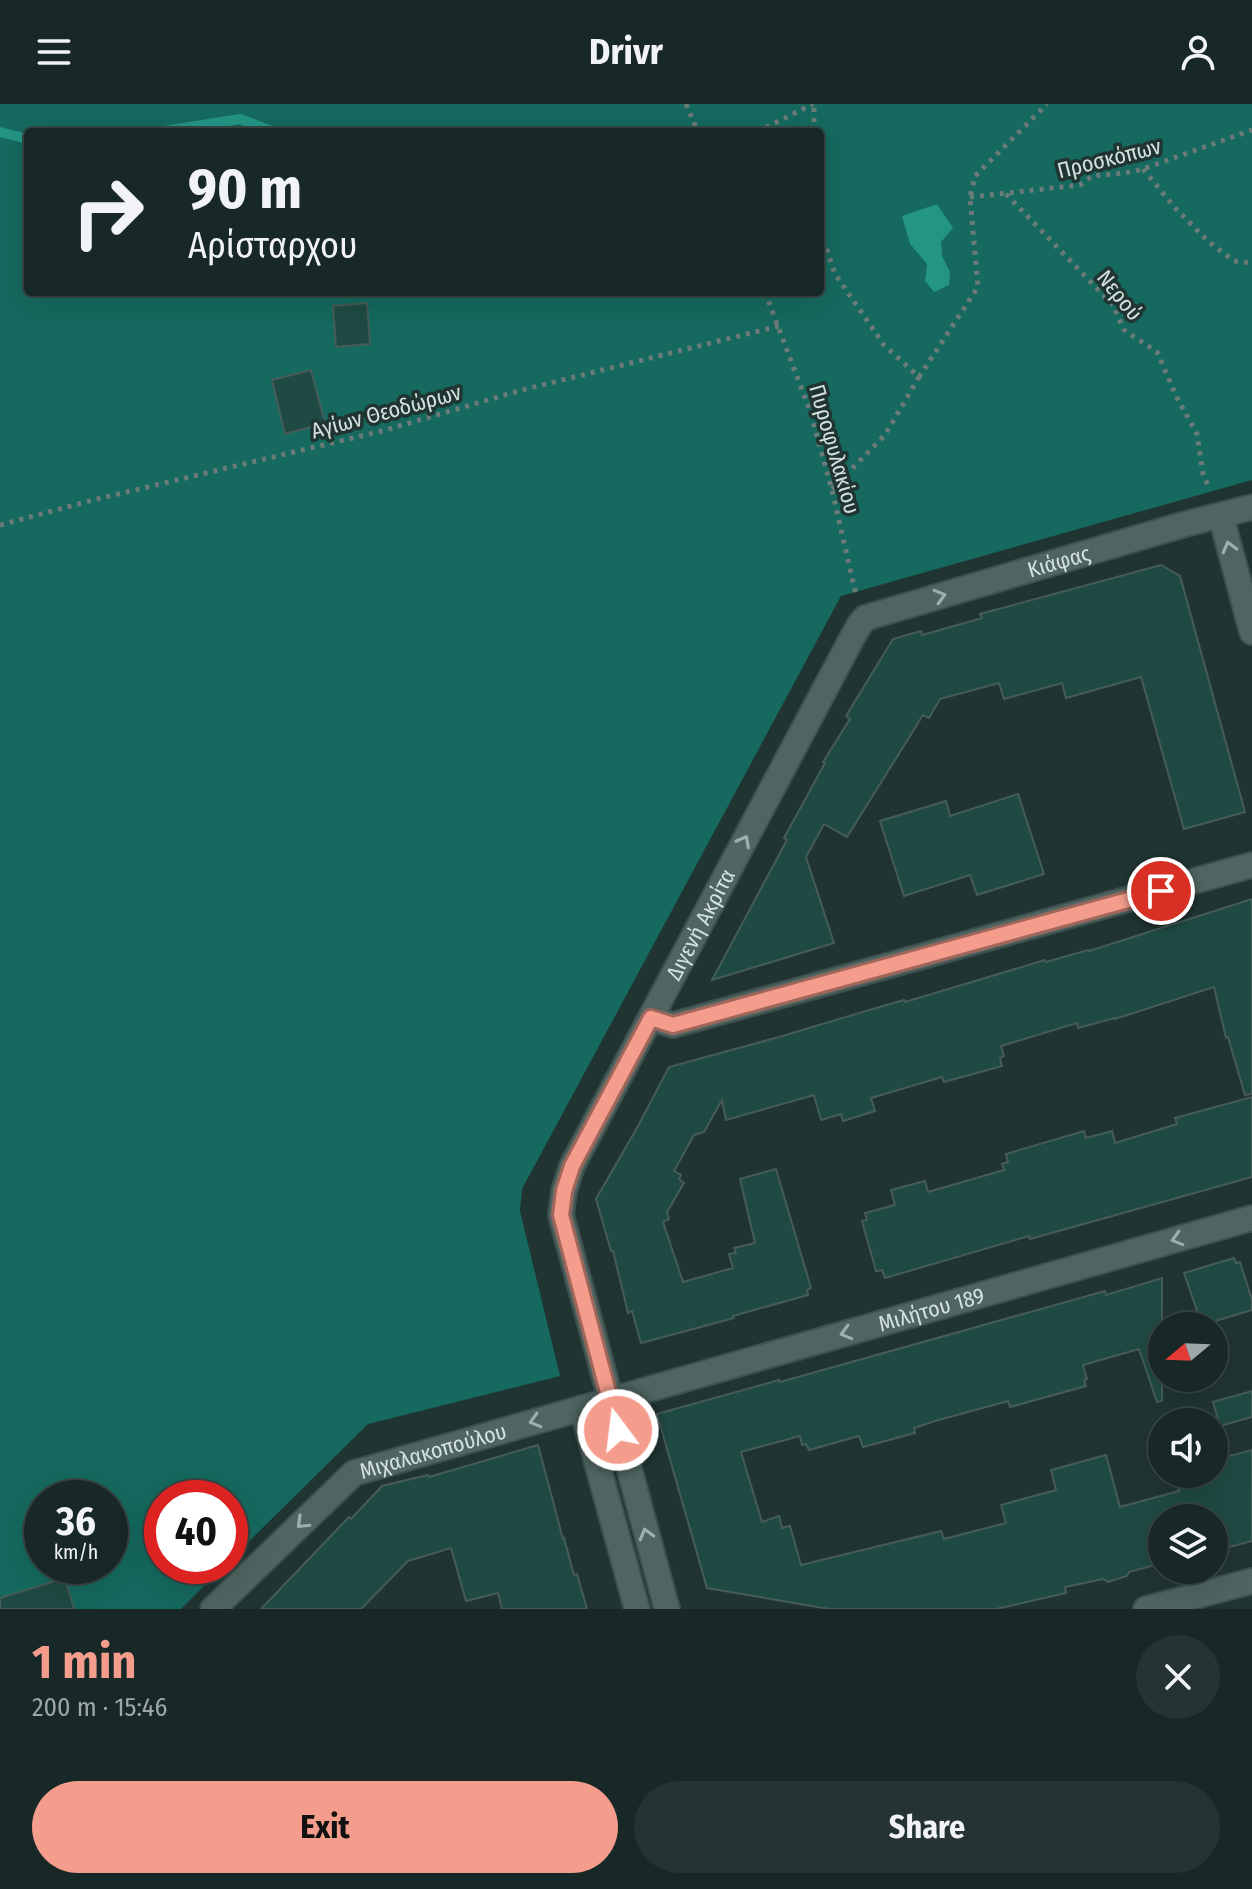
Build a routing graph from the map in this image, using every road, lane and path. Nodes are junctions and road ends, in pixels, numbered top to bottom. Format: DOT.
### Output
graph roads {
  1 [pos="686,104"];
  2 [pos="813,104"];
  3 [pos="1047,104"];
  4 [pos="696,128"];
  5 [pos="765,128"];
  6 [pos="814,128"];
  7 [pos="1252,130"];
  8 [pos="1143,169"];
  9 [pos="1006,194"];
  10 [pos="970,197"];
  11 [pos="824,242"];
  12 [pos="1252,263"];
  13 [pos="767,296"];
  14 [pos="779,326"];
  15 [pos="919,377"];
  16 [pos="832,490"];
  17 [pos="1252,507"];
  18 [pos="1221,516"];
  19 [pos="0,525"];
  20 [pos="865,618"];
  21 [pos="1252,632"];
  22 [pos="1252,865"];
  23 [pos="651,1018"];
  24 [pos="1252,1218"];
  25 [pos="610,1400"];
  26 [pos="582,1408"];
  27 [pos="1252,1581"];
  28 [pos="213,1609"];
  29 [pos="637,1609"];
  30 [pos="667,1609"];
  31 [pos="1146,1609"];
  1 -- 4 [label="path"];
  2 -- 5 [label="path"];
  2 -- 6 [label="path"];
  3 -- 10 [label="path"];
  7 -- 8 [label="path, Προσκόπων"];
  8 -- 9 [label="path, Προσκόπων"];
  8 -- 12 [label="path"];
  9 -- 10 [label="path, Προσκόπων"];
  9 -- 18 [label="path, Νερού"];
  10 -- 15 [label="path"];
  11 -- 15 [label="path"];
  13 -- 14 [label="path, Πυροφυλακίου"];
  14 -- 16 [label="path, Πυροφυλακίου"];
  14 -- 19 [label="path, Αγίων Θεοδώρων"];
  15 -- 16 [label="path"];
  16 -- 20 [label="path, Πυροφυλακίου"];
  17 -- 18 [label="street, Κιάφας"];
  20 -- 18 [label="street, Κιάφας, one-way"];
  21 -- 18 [label="street, one-way"];
  23 -- 20 [label="street, Διγενή Ακρίτα, one-way"];
  22 -- 23 [label="street"];
  23 -- 25 [label="street, Διγενή Ακρίτα"];
  24 -- 25 [label="street, Μιλήτου 189, one-way"];
  25 -- 26 [label="street, Μιχαλακοπούλου"];
  30 -- 25 [label="street, Διγενή Ακρίτα, one-way"];
  26 -- 28 [label="street, Μιχαλακοπούλου, one-way"];
  26 -- 29 [label="street"];
  27 -- 31 [label="street"];
}
